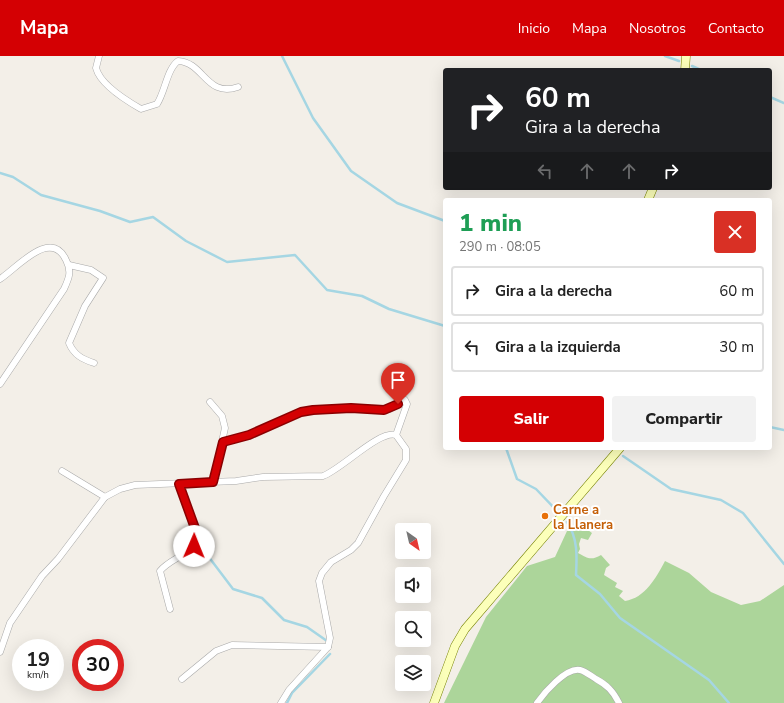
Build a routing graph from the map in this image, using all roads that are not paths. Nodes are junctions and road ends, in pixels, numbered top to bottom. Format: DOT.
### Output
graph roads {
  1 [pos="99,56"];
  2 [pos="686,56"];
  3 [pos="685,68"];
  4 [pos="238,87"];
  5 [pos="69,266"];
  6 [pos="0,279"];
  7 [pos="94,363"];
  8 [pos="0,384"];
  9 [pos="210,402"];
  10 [pos="396,435"];
  11 [pos="223,442"];
  12 [pos="618,450"];
  13 [pos="62,471"];
  14 [pos="213,482"];
  15 [pos="179,484"];
  16 [pos="105,497"];
  17 [pos="170,609"];
  18 [pos="328,647"];
  19 [pos="0,652"];
  20 [pos="182,679"];
  21 [pos="281,703"];
  22 [pos="434,703"];
  23 [pos="537,703"];
  24 [pos="619,703"];
  1 -- 4 [label="street"];
  2 -- 3 [label="main road"];
  5 -- 6 [label="street"];
  5 -- 7 [label="street"];
  5 -- 8 [label="street"];
  9 -- 11 [label="street"];
  10 -- 11 [label="street"];
  10 -- 14 [label="street"];
  10 -- 18 [label="street"];
  11 -- 14 [label="street"];
  12 -- 22 [label="main road"];
  13 -- 16 [label="street"];
  14 -- 15 [label="street"];
  15 -- 16 [label="street"];
  15 -- 17 [label="street"];
  16 -- 19 [label="street"];
  18 -- 20 [label="street"];
  18 -- 21 [label="street"];
  23 -- 24 [label="street"];
}
